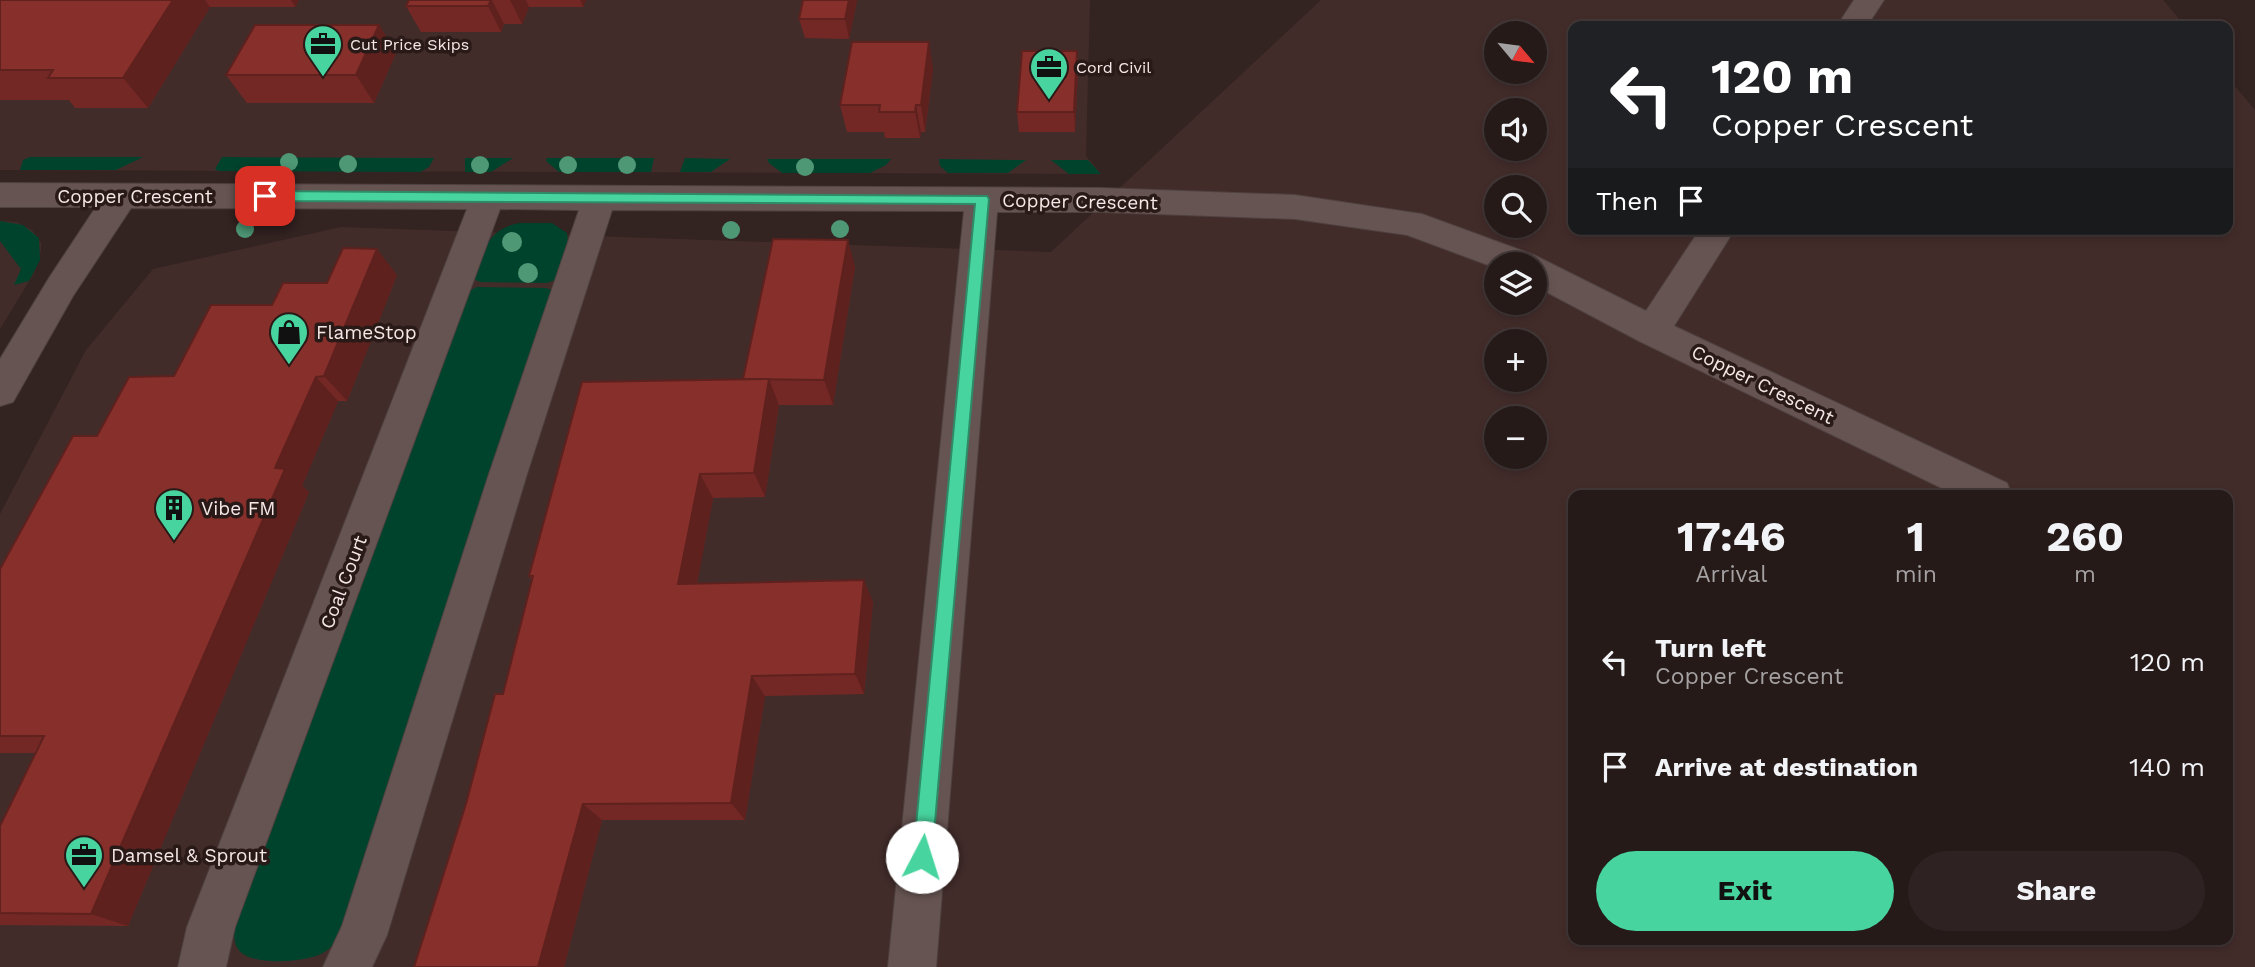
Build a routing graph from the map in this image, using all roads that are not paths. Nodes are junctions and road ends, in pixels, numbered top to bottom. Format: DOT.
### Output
graph roads {
  1 [pos="1869,0"];
  2 [pos="1855,21"];
  3 [pos="0,195"];
  4 [pos="121,196"];
  5 [pos="488,197"];
  6 [pos="599,198"];
  7 [pos="982,199"];
  8 [pos="1714,235"];
  9 [pos="1489,252"];
  10 [pos="1547,276"];
  11 [pos="1652,331"];
  12 [pos="0,391"];
  13 [pos="1983,490"];
  14 [pos="202,967"];
  15 [pos="347,967"];
  16 [pos="912,967"];
  1 -- 2 [label="street"];
  3 -- 4 [label="street, Copper Crescent"];
  4 -- 5 [label="street, Copper Crescent"];
  4 -- 12 [label="street"];
  5 -- 6 [label="street, Copper Crescent"];
  5 -- 14 [label="street, Coal Court"];
  6 -- 7 [label="street, Copper Crescent"];
  6 -- 15 [label="street"];
  7 -- 9 [label="street, Copper Crescent"];
  7 -- 16 [label="street"];
  8 -- 11 [label="street"];
  10 -- 11 [label="street, Copper Crescent"];
  11 -- 13 [label="street, Copper Crescent"];
}
